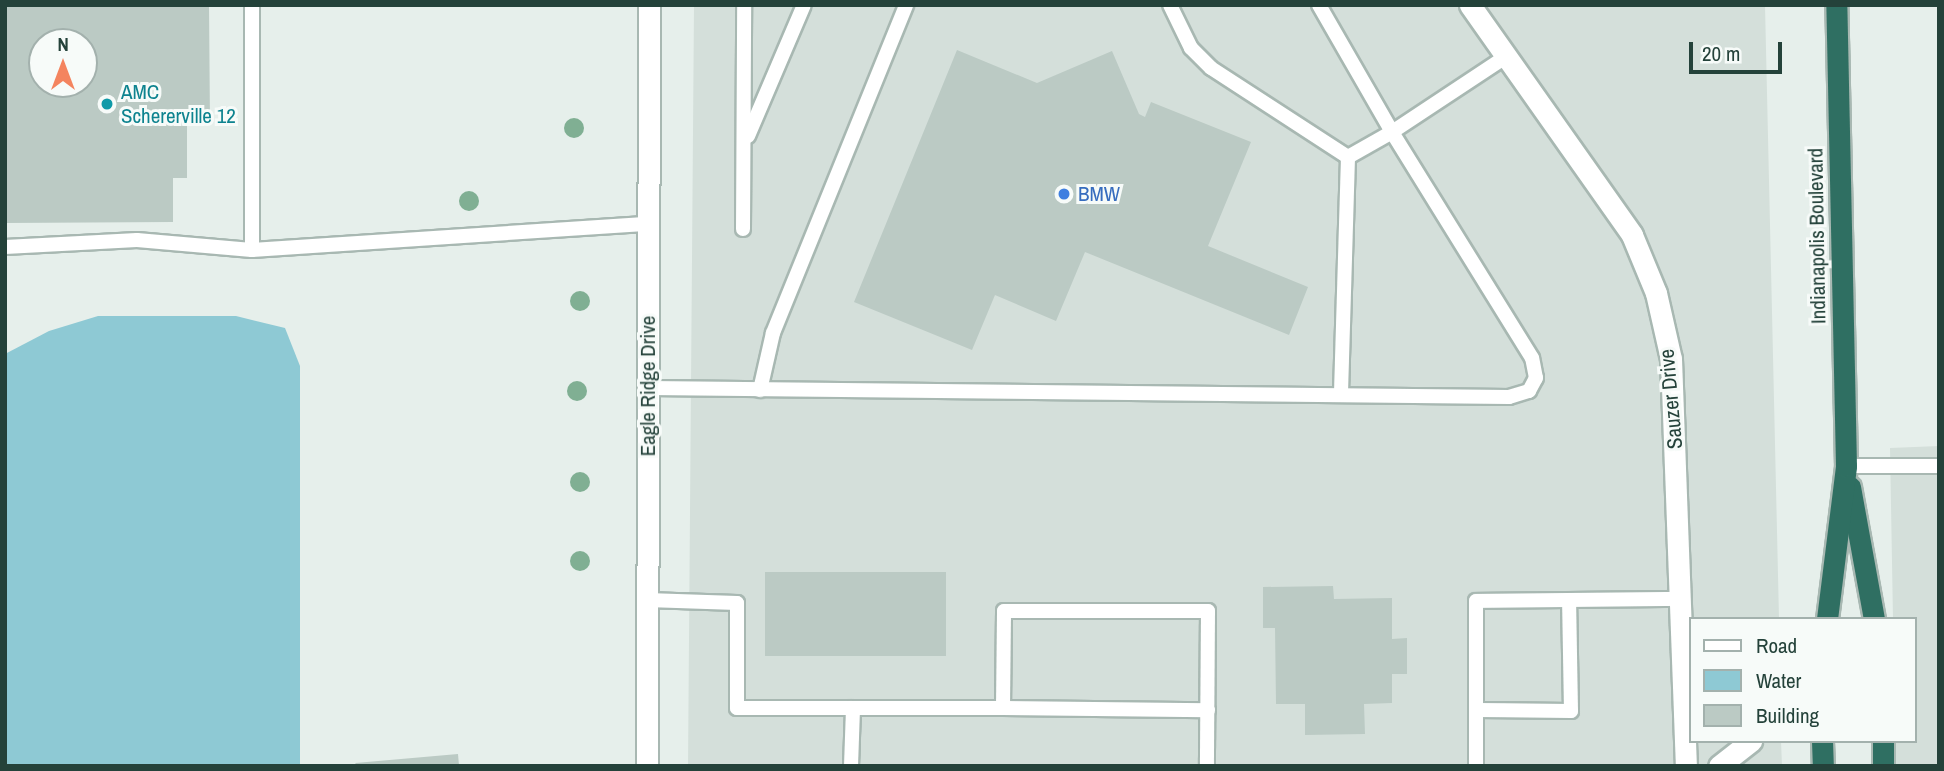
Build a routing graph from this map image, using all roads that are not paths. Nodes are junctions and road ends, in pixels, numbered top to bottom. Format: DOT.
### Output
graph roads {
  1 [pos="252,5"];
  2 [pos="649,5"];
  3 [pos="744,5"];
  4 [pos="804,5"];
  5 [pos="906,5"];
  6 [pos="1170,5"];
  7 [pos="1319,5"];
  8 [pos="1470,5"];
  9 [pos="1836,5"];
  10 [pos="1507,55"];
  11 [pos="1392,132"];
  12 [pos="745,142"];
  13 [pos="1348,157"];
  14 [pos="648,224"];
  15 [pos="743,229"];
  16 [pos="5,247"];
  17 [pos="253,250"];
  18 [pos="649,388"];
  19 [pos="760,390"];
  20 [pos="1341,395"];
  21 [pos="1846,466"];
  22 [pos="1939,466"];
  23 [pos="1683,599"];
  24 [pos="647,600"];
  25 [pos="1569,600"];
  26 [pos="1827,617"];
  27 [pos="1874,617"];
  28 [pos="853,708"];
  29 [pos="1003,708"];
  30 [pos="1208,710"];
  31 [pos="1476,710"];
  32 [pos="1748,743"];
  33 [pos="1822,743"];
  34 [pos="1883,743"];
  35 [pos="647,766"];
  36 [pos="851,766"];
  37 [pos="1207,766"];
  38 [pos="1476,766"];
  39 [pos="1686,766"];
  40 [pos="1719,766"];
  41 [pos="1822,766"];
  42 [pos="1883,766"];
  1 -- 17 [label="lane"];
  2 -- 14 [label="street, Eagle Ridge Drive"];
  3 -- 12 [label="lane"];
  4 -- 12 [label="lane"];
  5 -- 19 [label="lane"];
  6 -- 13 [label="lane"];
  7 -- 11 [label="lane"];
  8 -- 10 [label="street, Sauzer Drive"];
  9 -- 21 [label="highway, Indianapolis Boulevard"];
  10 -- 11 [label="lane"];
  10 -- 23 [label="street, Sauzer Drive"];
  11 -- 13 [label="lane"];
  11 -- 20 [label="lane"];
  12 -- 15 [label="lane"];
  13 -- 20 [label="lane"];
  14 -- 17 [label="lane"];
  14 -- 18 [label="street, Eagle Ridge Drive"];
  16 -- 17 [label="lane"];
  18 -- 19 [label="lane"];
  18 -- 24 [label="street, Eagle Ridge Drive"];
  19 -- 20 [label="lane"];
  21 -- 22 [label="lane"];
  21 -- 26 [label="highway, Indianapolis Boulevard"];
  21 -- 27 [label="highway, Indianapolis Boulevard"];
  23 -- 25 [label="lane"];
  23 -- 39 [label="street, Sauzer Drive"];
  24 -- 28 [label="lane"];
  24 -- 35 [label="street, Eagle Ridge Drive"];
  25 -- 31 [label="lane"];
  25 -- 31 [label="lane"];
  28 -- 29 [label="lane"];
  28 -- 36 [label="lane"];
  29 -- 30 [label="lane"];
  29 -- 30 [label="lane"];
  30 -- 37 [label="lane"];
  31 -- 38 [label="lane"];
  32 -- 40 [label="street"];
  33 -- 41 [label="highway"];
  34 -- 42 [label="highway"];
}
